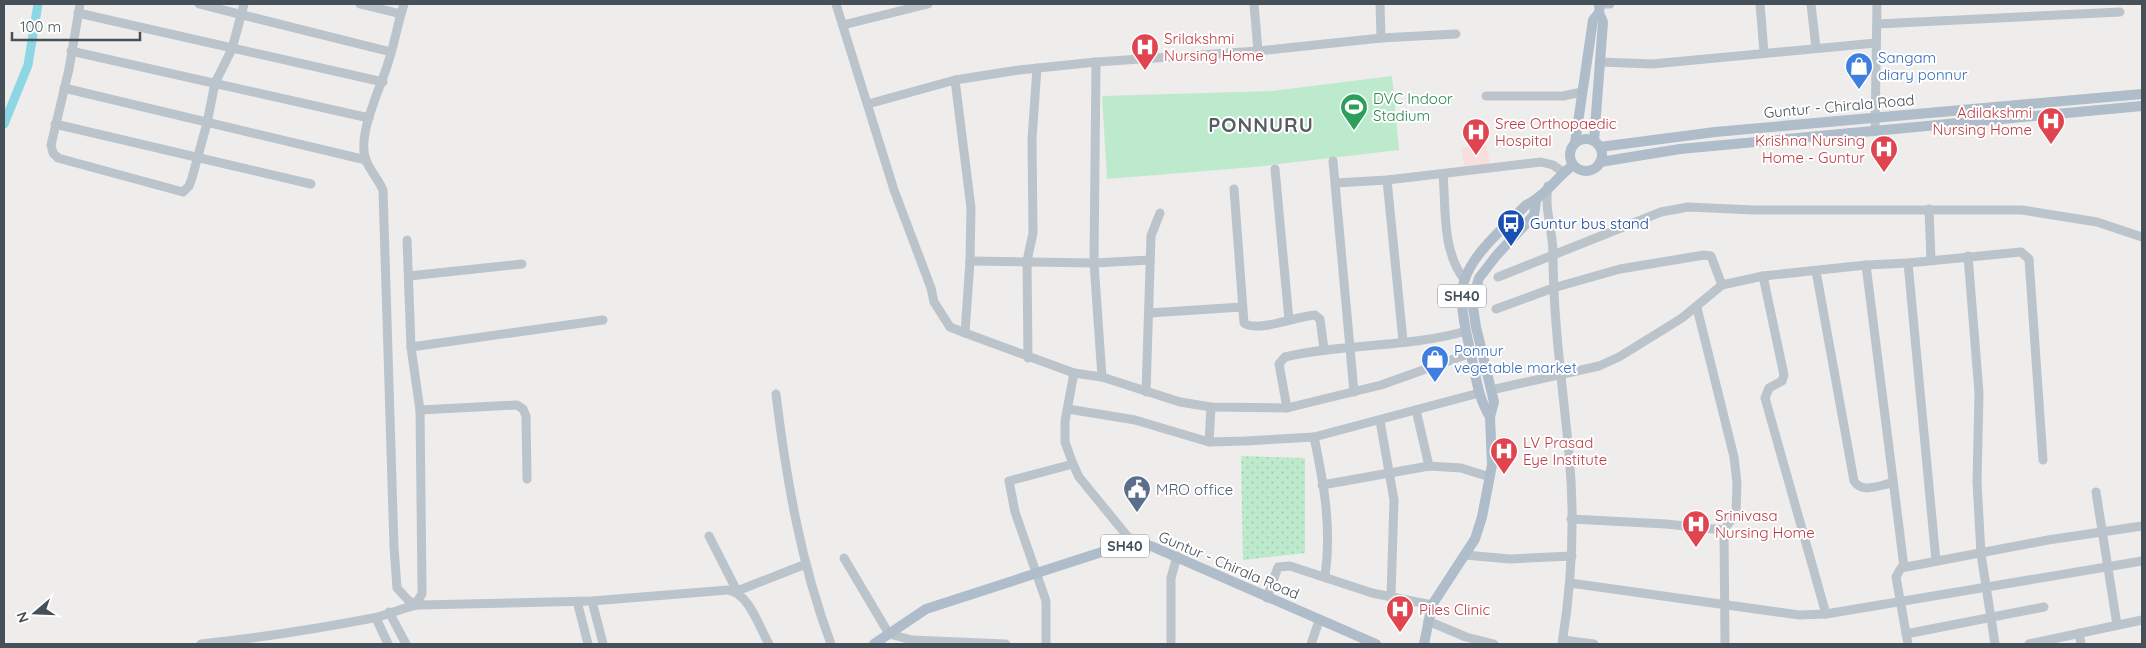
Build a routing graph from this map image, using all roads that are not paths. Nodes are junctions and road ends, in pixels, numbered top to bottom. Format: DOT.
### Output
graph roads {
  1 [pos="199,4"];
  2 [pos="244,4"];
  3 [pos="360,4"];
  4 [pos="404,4"];
  5 [pos="836,4"];
  6 [pos="928,4"];
  7 [pos="1254,4"];
  8 [pos="1380,4"];
  9 [pos="1610,4"];
  10 [pos="1760,4"];
  11 [pos="1812,4"];
  12 [pos="1877,4"];
  13 [pos="2062,4"];
  14 [pos="1599,6"];
  15 [pos="79,8"];
  16 [pos="2120,12"];
  17 [pos="242,14"];
  18 [pos="400,14"];
  19 [pos="2063,14"];
  20 [pos="1877,24"];
  21 [pos="843,25"];
  22 [pos="1456,34"];
  23 [pos="1381,38"];
  24 [pos="1876,43"];
  25 [pos="1816,48"];
  26 [pos="232,49"];
  27 [pos="71,51"];
  28 [pos="1258,51"];
  29 [pos="392,52"];
  30 [pos="1764,52"];
  31 [pos="1096,62"];
  32 [pos="1600,62"];
  33 [pos="1037,68"];
  34 [pos="955,80"];
  35 [pos="383,82"];
  36 [pos="215,83"];
  37 [pos="64,88"];
  38 [pos="1582,92"];
  39 [pos="2142,94"];
  40 [pos="1486,96"];
  41 [pos="868,104"];
  42 [pos="2142,106"];
  43 [pos="1994,108"];
  44 [pos="1875,117"];
  45 [pos="369,118"];
  46 [pos="1995,120"];
  47 [pos="207,123"];
  48 [pos="56,124"];
  49 [pos="1875,131"];
  50 [pos="1575,143"];
  51 [pos="1597,144"];
  52 [pos="198,156"];
  53 [pos="366,160"];
  54 [pos="1333,161"];
  55 [pos="1600,162"];
  56 [pos="1573,165"];
  57 [pos="1275,169"];
  58 [pos="1563,172"];
  59 [pos="1443,174"];
  60 [pos="1387,180"];
  61 [pos="1336,183"];
  62 [pos="311,184"];
  63 [pos="1548,186"];
  64 [pos="1234,189"];
  65 [pos="1536,201"];
  66 [pos="1929,208"];
  67 [pos="1160,213"];
  68 [pos="2142,237"];
  69 [pos="407,240"];
  70 [pos="1553,253"];
  71 [pos="1968,256"];
  72 [pos="1150,260"];
  73 [pos="1931,260"];
  74 [pos="970,261"];
  75 [pos="1027,261"];
  76 [pos="1094,262"];
  77 [pos="1908,263"];
  78 [pos="522,264"];
  79 [pos="1866,265"];
  80 [pos="1816,271"];
  81 [pos="409,276"];
  82 [pos="1763,276"];
  83 [pos="1498,277"];
  84 [pos="1464,279"];
  85 [pos="1722,285"];
  86 [pos="1553,288"];
  87 [pos="1242,307"];
  88 [pos="1697,308"];
  89 [pos="1496,309"];
  90 [pos="1149,313"];
  91 [pos="604,320"];
  92 [pos="1289,320"];
  93 [pos="1466,330"];
  94 [pos="964,333"];
  95 [pos="1403,340"];
  96 [pos="1348,346"];
  97 [pos="411,347"];
  98 [pos="1324,349"];
  99 [pos="1471,353"];
  100 [pos="1028,358"];
  101 [pos="1074,373"];
  102 [pos="1562,375"];
  103 [pos="1102,377"];
  104 [pos="1491,390"];
  105 [pos="1146,392"];
  106 [pos="1354,392"];
  107 [pos="1479,393"];
  108 [pos="776,394"];
  109 [pos="1211,407"];
  110 [pos="1287,408"];
  111 [pos="1068,409"];
  112 [pos="420,410"];
  113 [pos="1416,410"];
  114 [pos="1490,417"];
  115 [pos="1380,422"];
  116 [pos="1314,437"];
  117 [pos="1209,442"];
  118 [pos="2043,460"];
  119 [pos="1073,464"];
  120 [pos="1429,466"];
  121 [pos="1390,474"];
  122 [pos="1490,477"];
  123 [pos="527,479"];
  124 [pos="1892,483"];
  125 [pos="1322,485"];
  126 [pos="2096,492"];
  127 [pos="1571,519"];
  128 [pos="2142,526"];
  129 [pos="1724,530"];
  130 [pos="2101,533"];
  131 [pos="708,536"];
  132 [pos="1151,546"];
  133 [pos="1981,554"];
  134 [pos="1465,555"];
  135 [pos="1177,556"];
  136 [pos="1572,556"];
  137 [pos="844,558"];
  138 [pos="1936,561"];
  139 [pos="2142,561"];
  140 [pos="806,564"];
  141 [pos="2106,566"];
  142 [pos="1904,567"];
  143 [pos="1036,573"];
  144 [pos="1325,576"];
  145 [pos="1570,583"];
  146 [pos="1985,586"];
  147 [pos="736,591"];
  148 [pos="1391,596"];
  149 [pos="1267,598"];
  150 [pos="1900,600"];
  151 [pos="412,601"];
  152 [pos="578,601"];
  153 [pos="592,601"];
  154 [pos="1726,604"];
  155 [pos="1432,605"];
  156 [pos="2044,607"];
  157 [pos="389,612"];
  158 [pos="1826,614"];
  159 [pos="376,618"];
  160 [pos="1990,618"];
  161 [pos="2142,620"];
  162 [pos="1319,621"];
  163 [pos="1428,621"];
  164 [pos="2117,625"];
  165 [pos="889,634"];
  166 [pos="1906,634"];
  167 [pos="2079,634"];
  168 [pos="262,641"];
  169 [pos="1563,642"];
  170 [pos="201,644"];
  171 [pos="388,644"];
  172 [pos="406,644"];
  173 [pos="588,644"];
  174 [pos="603,644"];
  175 [pos="769,644"];
  176 [pos="831,644"];
  177 [pos="874,644"];
  178 [pos="1006,644"];
  179 [pos="1046,644"];
  180 [pos="1171,644"];
  181 [pos="1311,644"];
  182 [pos="1376,644"];
  183 [pos="1424,644"];
  184 [pos="1494,644"];
  185 [pos="1594,644"];
  186 [pos="1725,644"];
  187 [pos="1908,644"];
  188 [pos="1995,644"];
  189 [pos="2029,644"];
  190 [pos="2081,644"];
  1 -- 17 [label="street"];
  2 -- 17 [label="street"];
  3 -- 18 [label="street"];
  4 -- 18 [label="street"];
  5 -- 21 [label="street"];
  6 -- 21 [label="street"];
  7 -- 28 [label="street"];
  8 -- 23 [label="street"];
  9 -- 14 [label="street"];
  10 -- 30 [label="street"];
  11 -- 25 [label="street"];
  12 -- 20 [label="street"];
  13 -- 19 [label="street"];
  14 -- 32 [label="main road"];
  14 -- 38 [label="main road"];
  15 -- 26 [label="street"];
  15 -- 27 [label="street"];
  16 -- 19 [label="street"];
  17 -- 26 [label="street"];
  17 -- 29 [label="street"];
  18 -- 29 [label="street"];
  19 -- 20 [label="street"];
  20 -- 24 [label="street"];
  21 -- 41 [label="street"];
  22 -- 23 [label="street"];
  23 -- 28 [label="street"];
  24 -- 25 [label="street"];
  24 -- 44 [label="street"];
  25 -- 30 [label="street"];
  26 -- 35 [label="street"];
  26 -- 36 [label="street"];
  27 -- 36 [label="street"];
  27 -- 37 [label="street"];
  28 -- 31 [label="street"];
  29 -- 35 [label="street"];
  30 -- 32 [label="street"];
  31 -- 33 [label="street"];
  31 -- 76 [label="street"];
  32 -- 51 [label="main road"];
  33 -- 34 [label="street"];
  33 -- 75 [label="street"];
  34 -- 41 [label="street"];
  34 -- 74 [label="street"];
  35 -- 45 [label="street"];
  36 -- 45 [label="street"];
  36 -- 47 [label="street"];
  37 -- 47 [label="street"];
  37 -- 48 [label="street"];
  38 -- 40 [label="street"];
  38 -- 50 [label="main road"];
  39 -- 43 [label="main road, Guntur - Chirala Road"];
  41 -- 94 [label="street"];
  42 -- 46 [label="main road, Guntur - Chirala Road"];
  43 -- 44 [label="main road, Guntur - Chirala Road"];
  43 -- 46 [label="main road"];
  44 -- 49 [label="street"];
  44 -- 51 [label="main road, Guntur - Chirala Road"];
  45 -- 53 [label="street"];
  46 -- 49 [label="main road, Guntur - Chirala Road"];
  47 -- 52 [label="street"];
  47 -- 53 [label="street"];
  48 -- 52 [label="street"];
  48 -- 52 [label="street"];
  49 -- 55 [label="main road, Guntur - Chirala Road"];
  50 -- 51 [label="main road"];
  50 -- 56 [label="main road"];
  51 -- 55 [label="main road"];
  52 -- 62 [label="street"];
  53 -- 151 [label="street"];
  54 -- 61 [label="street"];
  55 -- 56 [label="main road"];
  56 -- 58 [label="main road, SH40"];
  57 -- 92 [label="street"];
  58 -- 59 [label="street"];
  58 -- 63 [label="main road, SH40"];
  59 -- 60 [label="street"];
  59 -- 84 [label="street"];
  60 -- 61 [label="street"];
  60 -- 95 [label="street"];
  61 -- 96 [label="street"];
  63 -- 65 [label="main road, SH40"];
  63 -- 70 [label="street"];
  64 -- 87 [label="street"];
  65 -- 84 [label="main road, SH40"];
  65 -- 104 [label="main road, SH40"];
  66 -- 68 [label="street"];
  66 -- 70 [label="street"];
  66 -- 73 [label="street"];
  67 -- 72 [label="street"];
  69 -- 81 [label="street"];
  70 -- 83 [label="street"];
  70 -- 86 [label="street"];
  71 -- 73 [label="street"];
  71 -- 118 [label="street"];
  71 -- 133 [label="street"];
  72 -- 76 [label="street"];
  72 -- 90 [label="street"];
  73 -- 77 [label="street"];
  74 -- 75 [label="street"];
  74 -- 94 [label="street"];
  75 -- 76 [label="street"];
  75 -- 100 [label="street"];
  76 -- 103 [label="street"];
  77 -- 79 [label="street"];
  77 -- 138 [label="street"];
  78 -- 81 [label="street"];
  79 -- 80 [label="street"];
  79 -- 124 [label="street"];
  80 -- 82 [label="street"];
  80 -- 124 [label="street"];
  81 -- 97 [label="street"];
  82 -- 85 [label="street"];
  82 -- 158 [label="street"];
  84 -- 93 [label="main road, SH40"];
  85 -- 86 [label="street"];
  85 -- 88 [label="street"];
  86 -- 89 [label="street"];
  86 -- 102 [label="street"];
  87 -- 90 [label="street"];
  87 -- 92 [label="street"];
  88 -- 102 [label="street"];
  88 -- 129 [label="street"];
  90 -- 105 [label="street"];
  91 -- 97 [label="street"];
  92 -- 98 [label="street"];
  93 -- 95 [label="street"];
  93 -- 99 [label="main road, SH40"];
  94 -- 100 [label="street"];
  95 -- 96 [label="street"];
  96 -- 98 [label="street"];
  96 -- 106 [label="street"];
  97 -- 112 [label="street"];
  98 -- 110 [label="street"];
  99 -- 106 [label="street"];
  99 -- 107 [label="main road, SH40"];
  100 -- 101 [label="street"];
  101 -- 103 [label="street"];
  101 -- 111 [label="street"];
  102 -- 104 [label="street"];
  102 -- 127 [label="street"];
  103 -- 105 [label="street"];
  104 -- 114 [label="main road, SH40"];
  105 -- 109 [label="street"];
  106 -- 110 [label="street"];
  107 -- 113 [label="street"];
  107 -- 114 [label="main road, SH40"];
  108 -- 140 [label="street"];
  109 -- 110 [label="street"];
  109 -- 117 [label="street"];
  111 -- 117 [label="street"];
  111 -- 119 [label="street"];
  112 -- 123 [label="street"];
  112 -- 151 [label="street"];
  113 -- 115 [label="street"];
  113 -- 120 [label="street"];
  114 -- 122 [label="main road, SH40"];
  115 -- 116 [label="street"];
  115 -- 121 [label="street"];
  116 -- 117 [label="street"];
  116 -- 125 [label="street"];
  119 -- 132 [label="street"];
  119 -- 143 [label="street"];
  120 -- 121 [label="street"];
  120 -- 122 [label="street"];
  121 -- 125 [label="street"];
  121 -- 148 [label="street"];
  122 -- 134 [label="main road, SH40"];
  124 -- 142 [label="street"];
  125 -- 144 [label="street"];
  126 -- 130 [label="street"];
  127 -- 129 [label="street"];
  127 -- 136 [label="street"];
  128 -- 130 [label="street"];
  129 -- 154 [label="street"];
  130 -- 133 [label="street"];
  130 -- 141 [label="street"];
  131 -- 147 [label="street"];
  132 -- 135 [label="main road, Guntur - Chirala Road / SH40"];
  132 -- 143 [label="main road, Guntur - Chirala Road / SH40"];
  133 -- 138 [label="street"];
  133 -- 146 [label="street"];
  134 -- 136 [label="street"];
  134 -- 155 [label="main road, SH40"];
  135 -- 149 [label="main road, Guntur - Chirala Road / SH40"];
  135 -- 180 [label="street"];
  136 -- 145 [label="street"];
  137 -- 165 [label="street"];
  138 -- 142 [label="street"];
  139 -- 141 [label="street"];
  140 -- 147 [label="street"];
  140 -- 176 [label="street"];
  141 -- 146 [label="street"];
  141 -- 164 [label="street"];
  142 -- 150 [label="street"];
  143 -- 165 [label="main road, Guntur - Chirala Road / SH40"];
  143 -- 179 [label="street"];
  144 -- 148 [label="street"];
  144 -- 149 [label="street"];
  145 -- 154 [label="street"];
  145 -- 169 [label="street"];
  146 -- 150 [label="street"];
  146 -- 160 [label="street"];
  147 -- 153 [label="street"];
  147 -- 175 [label="street"];
  148 -- 155 [label="street"];
  149 -- 162 [label="main road, Guntur - Chirala Road / SH40"];
  150 -- 158 [label="street"];
  150 -- 166 [label="street"];
  151 -- 152 [label="street"];
  151 -- 157 [label="street"];
  152 -- 153 [label="street"];
  152 -- 173 [label="street"];
  153 -- 174 [label="street"];
  154 -- 158 [label="street"];
  154 -- 186 [label="street"];
  155 -- 163 [label="main road, SH40"];
  156 -- 160 [label="street"];
  157 -- 159 [label="street"];
  157 -- 172 [label="street"];
  159 -- 168 [label="street"];
  159 -- 171 [label="street"];
  160 -- 166 [label="street"];
  160 -- 188 [label="street"];
  161 -- 164 [label="street"];
  162 -- 181 [label="street"];
  162 -- 182 [label="main road, Guntur - Chirala Road / SH40"];
  163 -- 183 [label="main road, SH40"];
  163 -- 184 [label="street"];
  164 -- 167 [label="street"];
  165 -- 177 [label="main road, Guntur - Chirala Road / SH40"];
  165 -- 178 [label="street"];
  166 -- 187 [label="street"];
  167 -- 189 [label="street"];
  167 -- 190 [label="street"];
  168 -- 170 [label="street"];
  169 -- 185 [label="street"];
}
